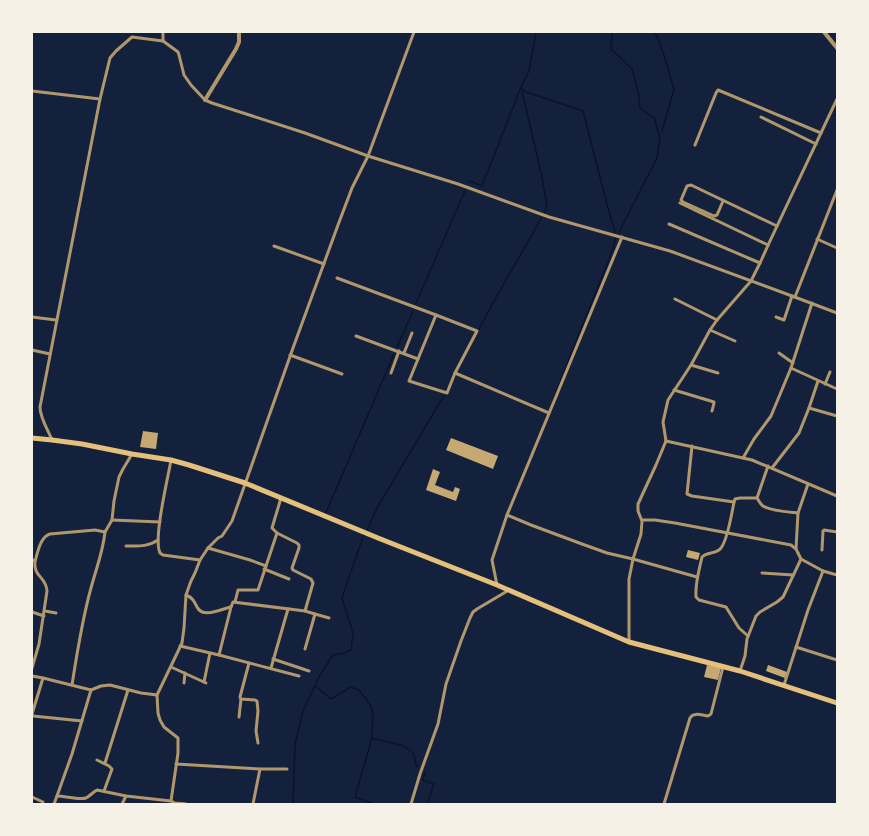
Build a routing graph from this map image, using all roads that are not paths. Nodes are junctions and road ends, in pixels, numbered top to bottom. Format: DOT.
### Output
graph roads {
  1 [pos="130,32"];
  2 [pos="163,32"];
  3 [pos="239,32"];
  4 [pos="414,32"];
  5 [pos="824,32"];
  6 [pos="132,37"];
  7 [pos="163,41"];
  8 [pos="837,48"];
  9 [pos="32,91"];
  10 [pos="100,99"];
  11 [pos="837,99"];
  12 [pos="205,100"];
  13 [pos="761,117"];
  14 [pos="821,133"];
  15 [pos="816,144"];
  16 [pos="695,145"];
  17 [pos="368,156"];
  18 [pos="837,190"];
  19 [pos="723,201"];
  20 [pos="680,203"];
  21 [pos="669,224"];
  22 [pos="777,226"];
  23 [pos="622,237"];
  24 [pos="817,239"];
  25 [pos="768,245"];
  26 [pos="274,246"];
  27 [pos="837,248"];
  28 [pos="760,263"];
  29 [pos="324,264"];
  30 [pos="337,278"];
  31 [pos="751,281"];
  32 [pos="794,296"];
  33 [pos="675,299"];
  34 [pos="812,303"];
  35 [pos="837,313"];
  36 [pos="436,315"];
  37 [pos="32,317"];
  38 [pos="776,317"];
  39 [pos="56,320"];
  40 [pos="717,320"];
  41 [pos="710,330"];
  42 [pos="412,333"];
  43 [pos="356,336"];
  44 [pos="735,340"];
  45 [pos="32,350"];
  46 [pos="398,351"];
  47 [pos="404,353"];
  48 [pos="779,353"];
  49 [pos="50,354"];
  50 [pos="290,355"];
  51 [pos="418,358"];
  52 [pos="793,363"];
  53 [pos="691,365"];
  54 [pos="791,368"];
  55 [pos="830,372"];
  56 [pos="390,373"];
  57 [pos="455,373"];
  58 [pos="718,373"];
  59 [pos="342,374"];
  60 [pos="818,381"];
  61 [pos="825,384"];
  62 [pos="837,389"];
  63 [pos="674,390"];
  64 [pos="810,408"];
  65 [pos="712,411"];
  66 [pos="549,413"];
  67 [pos="837,416"];
  68 [pos="32,438"];
  69 [pos="52,440"];
  70 [pos="666,441"];
  71 [pos="692,446"];
  72 [pos="132,454"];
  73 [pos="743,458"];
  74 [pos="171,460"];
  75 [pos="768,466"];
  76 [pos="772,468"];
  77 [pos="245,483"];
  78 [pos="808,484"];
  79 [pos="837,496"];
  80 [pos="281,498"];
  81 [pos="757,498"];
  82 [pos="734,502"];
  83 [pos="798,513"];
  84 [pos="507,515"];
  85 [pos="112,520"];
  86 [pos="642,520"];
  87 [pos="160,522"];
  88 [pos="105,532"];
  89 [pos="837,532"];
  90 [pos="277,533"];
  91 [pos="728,533"];
  92 [pos="158,540"];
  93 [pos="126,546"];
  94 [pos="208,548"];
  95 [pos="796,549"];
  96 [pos="822,550"];
  97 [pos="632,559"];
  98 [pos="801,559"];
  99 [pos="33,560"];
  100 [pos="200,560"];
  101 [pos="265,567"];
  102 [pos="824,571"];
  103 [pos="762,573"];
  104 [pos="793,575"];
  105 [pos="837,575"];
  106 [pos="697,577"];
  107 [pos="289,579"];
  108 [pos="497,585"];
  109 [pos="509,590"];
  110 [pos="186,595"];
  111 [pos="235,602"];
  112 [pos="231,607"];
  113 [pos="288,609"];
  114 [pos="305,611"];
  115 [pos="32,612"];
  116 [pos="56,613"];
  117 [pos="44,614"];
  118 [pos="315,614"];
  119 [pos="329,618"];
  120 [pos="748,636"];
  121 [pos="629,642"];
  122 [pos="180,646"];
  123 [pos="796,646"];
  124 [pos="305,649"];
  125 [pos="210,653"];
  126 [pos="219,655"];
  127 [pos="273,659"];
  128 [pos="837,660"];
  129 [pos="249,664"];
  130 [pos="171,667"];
  131 [pos="723,667"];
  132 [pos="32,668"];
  133 [pos="270,668"];
  134 [pos="309,671"];
  135 [pos="740,671"];
  136 [pos="185,672"];
  137 [pos="32,676"];
  138 [pos="299,676"];
  139 [pos="43,678"];
  140 [pos="184,684"];
  141 [pos="72,685"];
  142 [pos="784,685"];
  143 [pos="91,690"];
  144 [pos="128,690"];
  145 [pos="157,695"];
  146 [pos="241,699"];
  147 [pos="837,703"];
  148 [pos="239,717"];
  149 [pos="82,721"];
  150 [pos="258,743"];
  151 [pos="97,760"];
  152 [pos="105,763"];
  153 [pos="176,764"];
  154 [pos="260,769"];
  155 [pos="287,769"];
  156 [pos="104,791"];
  157 [pos="57,796"];
  158 [pos="126,796"];
  159 [pos="32,797"];
  160 [pos="42,803"];
  161 [pos="173,803"];
  162 [pos="46,804"];
  163 [pos="54,804"];
  164 [pos="122,804"];
  165 [pos="186,804"];
  166 [pos="253,804"];
  167 [pos="411,804"];
  168 [pos="664,804"];
  1 -- 6 [label="street"];
  2 -- 7 [label="street"];
  3 -- 12 [label="street"];
  4 -- 17 [label="street"];
  5 -- 8 [label="street"];
  6 -- 7 [label="street"];
  6 -- 10 [label="street"];
  7 -- 12 [label="street"];
  9 -- 10 [label="street"];
  10 -- 39 [label="street"];
  11 -- 14 [label="street"];
  12 -- 17 [label="street"];
  13 -- 15 [label="street"];
  14 -- 15 [label="street"];
  14 -- 16 [label="street"];
  15 -- 22 [label="street"];
  17 -- 23 [label="street"];
  17 -- 29 [label="street"];
  18 -- 24 [label="street"];
  19 -- 19 [label="street"];
  19 -- 22 [label="street"];
  20 -- 25 [label="street"];
  21 -- 28 [label="street"];
  22 -- 25 [label="street"];
  23 -- 31 [label="street"];
  23 -- 66 [label="street"];
  24 -- 27 [label="street"];
  24 -- 32 [label="street"];
  25 -- 28 [label="street"];
  26 -- 29 [label="street"];
  28 -- 31 [label="street"];
  29 -- 50 [label="street"];
  30 -- 36 [label="street"];
  31 -- 32 [label="street"];
  31 -- 40 [label="street"];
  32 -- 34 [label="street"];
  32 -- 38 [label="street"];
  33 -- 40 [label="street"];
  34 -- 35 [label="street"];
  34 -- 52 [label="street"];
  36 -- 51 [label="street"];
  36 -- 57 [label="street"];
  37 -- 39 [label="street"];
  39 -- 49 [label="street"];
  40 -- 41 [label="street"];
  41 -- 44 [label="street"];
  41 -- 53 [label="street"];
  42 -- 47 [label="street"];
  43 -- 46 [label="street"];
  45 -- 49 [label="street"];
  46 -- 47 [label="street"];
  46 -- 56 [label="street"];
  47 -- 51 [label="street"];
  48 -- 52 [label="street"];
  49 -- 69 [label="street"];
  50 -- 59 [label="street"];
  50 -- 77 [label="street"];
  51 -- 57 [label="street"];
  52 -- 54 [label="street"];
  53 -- 58 [label="street"];
  53 -- 63 [label="street"];
  54 -- 60 [label="street"];
  54 -- 73 [label="street"];
  55 -- 61 [label="street"];
  57 -- 66 [label="street"];
  60 -- 61 [label="street"];
  60 -- 64 [label="street"];
  61 -- 62 [label="street"];
  63 -- 65 [label="street"];
  63 -- 70 [label="street"];
  64 -- 67 [label="street"];
  64 -- 76 [label="street"];
  66 -- 84 [label="street"];
  68 -- 69 [label="main road"];
  69 -- 72 [label="main road"];
  70 -- 71 [label="street"];
  70 -- 86 [label="street"];
  71 -- 73 [label="street"];
  71 -- 82 [label="street"];
  72 -- 74 [label="main road"];
  72 -- 85 [label="street"];
  73 -- 75 [label="street"];
  74 -- 77 [label="main road"];
  74 -- 87 [label="street"];
  75 -- 76 [label="street"];
  75 -- 81 [label="street"];
  76 -- 78 [label="street"];
  77 -- 80 [label="main road"];
  77 -- 94 [label="street"];
  78 -- 79 [label="street"];
  78 -- 83 [label="street"];
  80 -- 90 [label="street"];
  80 -- 108 [label="main road"];
  81 -- 82 [label="street"];
  81 -- 83 [label="street"];
  82 -- 91 [label="street"];
  83 -- 95 [label="street"];
  84 -- 97 [label="street"];
  84 -- 108 [label="street"];
  85 -- 87 [label="street"];
  85 -- 88 [label="street"];
  86 -- 91 [label="street"];
  86 -- 97 [label="street"];
  87 -- 92 [label="street"];
  88 -- 99 [label="street"];
  88 -- 141 [label="street"];
  89 -- 96 [label="street"];
  90 -- 101 [label="street"];
  90 -- 114 [label="street"];
  91 -- 95 [label="street"];
  91 -- 106 [label="street"];
  92 -- 93 [label="street"];
  92 -- 100 [label="street"];
  94 -- 100 [label="street"];
  94 -- 101 [label="street"];
  95 -- 98 [label="street"];
  97 -- 106 [label="street"];
  97 -- 121 [label="street"];
  98 -- 102 [label="street"];
  98 -- 104 [label="street"];
  99 -- 117 [label="street"];
  100 -- 110 [label="street"];
  101 -- 107 [label="street"];
  101 -- 111 [label="street"];
  102 -- 105 [label="street"];
  102 -- 123 [label="street"];
  103 -- 104 [label="street"];
  104 -- 120 [label="street"];
  106 -- 120 [label="street"];
  108 -- 109 [label="main road"];
  109 -- 121 [label="main road"];
  109 -- 167 [label="street"];
  110 -- 112 [label="street"];
  110 -- 122 [label="street"];
  111 -- 112 [label="street"];
  111 -- 113 [label="street"];
  112 -- 126 [label="street"];
  113 -- 114 [label="street"];
  113 -- 127 [label="street"];
  114 -- 118 [label="street"];
  115 -- 117 [label="street"];
  116 -- 117 [label="street"];
  117 -- 132 [label="street"];
  118 -- 119 [label="street"];
  118 -- 124 [label="street"];
  120 -- 135 [label="street"];
  121 -- 131 [label="main road"];
  122 -- 125 [label="street"];
  122 -- 130 [label="street"];
  123 -- 128 [label="street"];
  123 -- 142 [label="street"];
  125 -- 126 [label="street"];
  125 -- 136 [label="street"];
  126 -- 129 [label="street"];
  127 -- 133 [label="street"];
  127 -- 134 [label="street"];
  129 -- 133 [label="street"];
  129 -- 146 [label="street"];
  130 -- 136 [label="street"];
  130 -- 145 [label="street"];
  131 -- 135 [label="main road"];
  131 -- 168 [label="street"];
  133 -- 138 [label="street"];
  135 -- 142 [label="main road"];
  136 -- 140 [label="street"];
  137 -- 139 [label="street"];
  139 -- 141 [label="street"];
  139 -- 149 [label="street"];
  141 -- 143 [label="street"];
  142 -- 147 [label="main road"];
  143 -- 144 [label="street"];
  143 -- 149 [label="street"];
  144 -- 145 [label="street"];
  144 -- 152 [label="street"];
  145 -- 153 [label="street"];
  146 -- 148 [label="street"];
  146 -- 150 [label="street"];
  149 -- 157 [label="street"];
  151 -- 152 [label="street"];
  152 -- 156 [label="street"];
  153 -- 154 [label="street"];
  153 -- 161 [label="street"];
  154 -- 155 [label="street"];
  154 -- 166 [label="street"];
  156 -- 157 [label="street"];
  156 -- 158 [label="street"];
  157 -- 163 [label="street"];
  158 -- 161 [label="street"];
  158 -- 164 [label="street"];
  159 -- 160 [label="street"];
  160 -- 162 [label="street"];
  161 -- 165 [label="street"];
}
